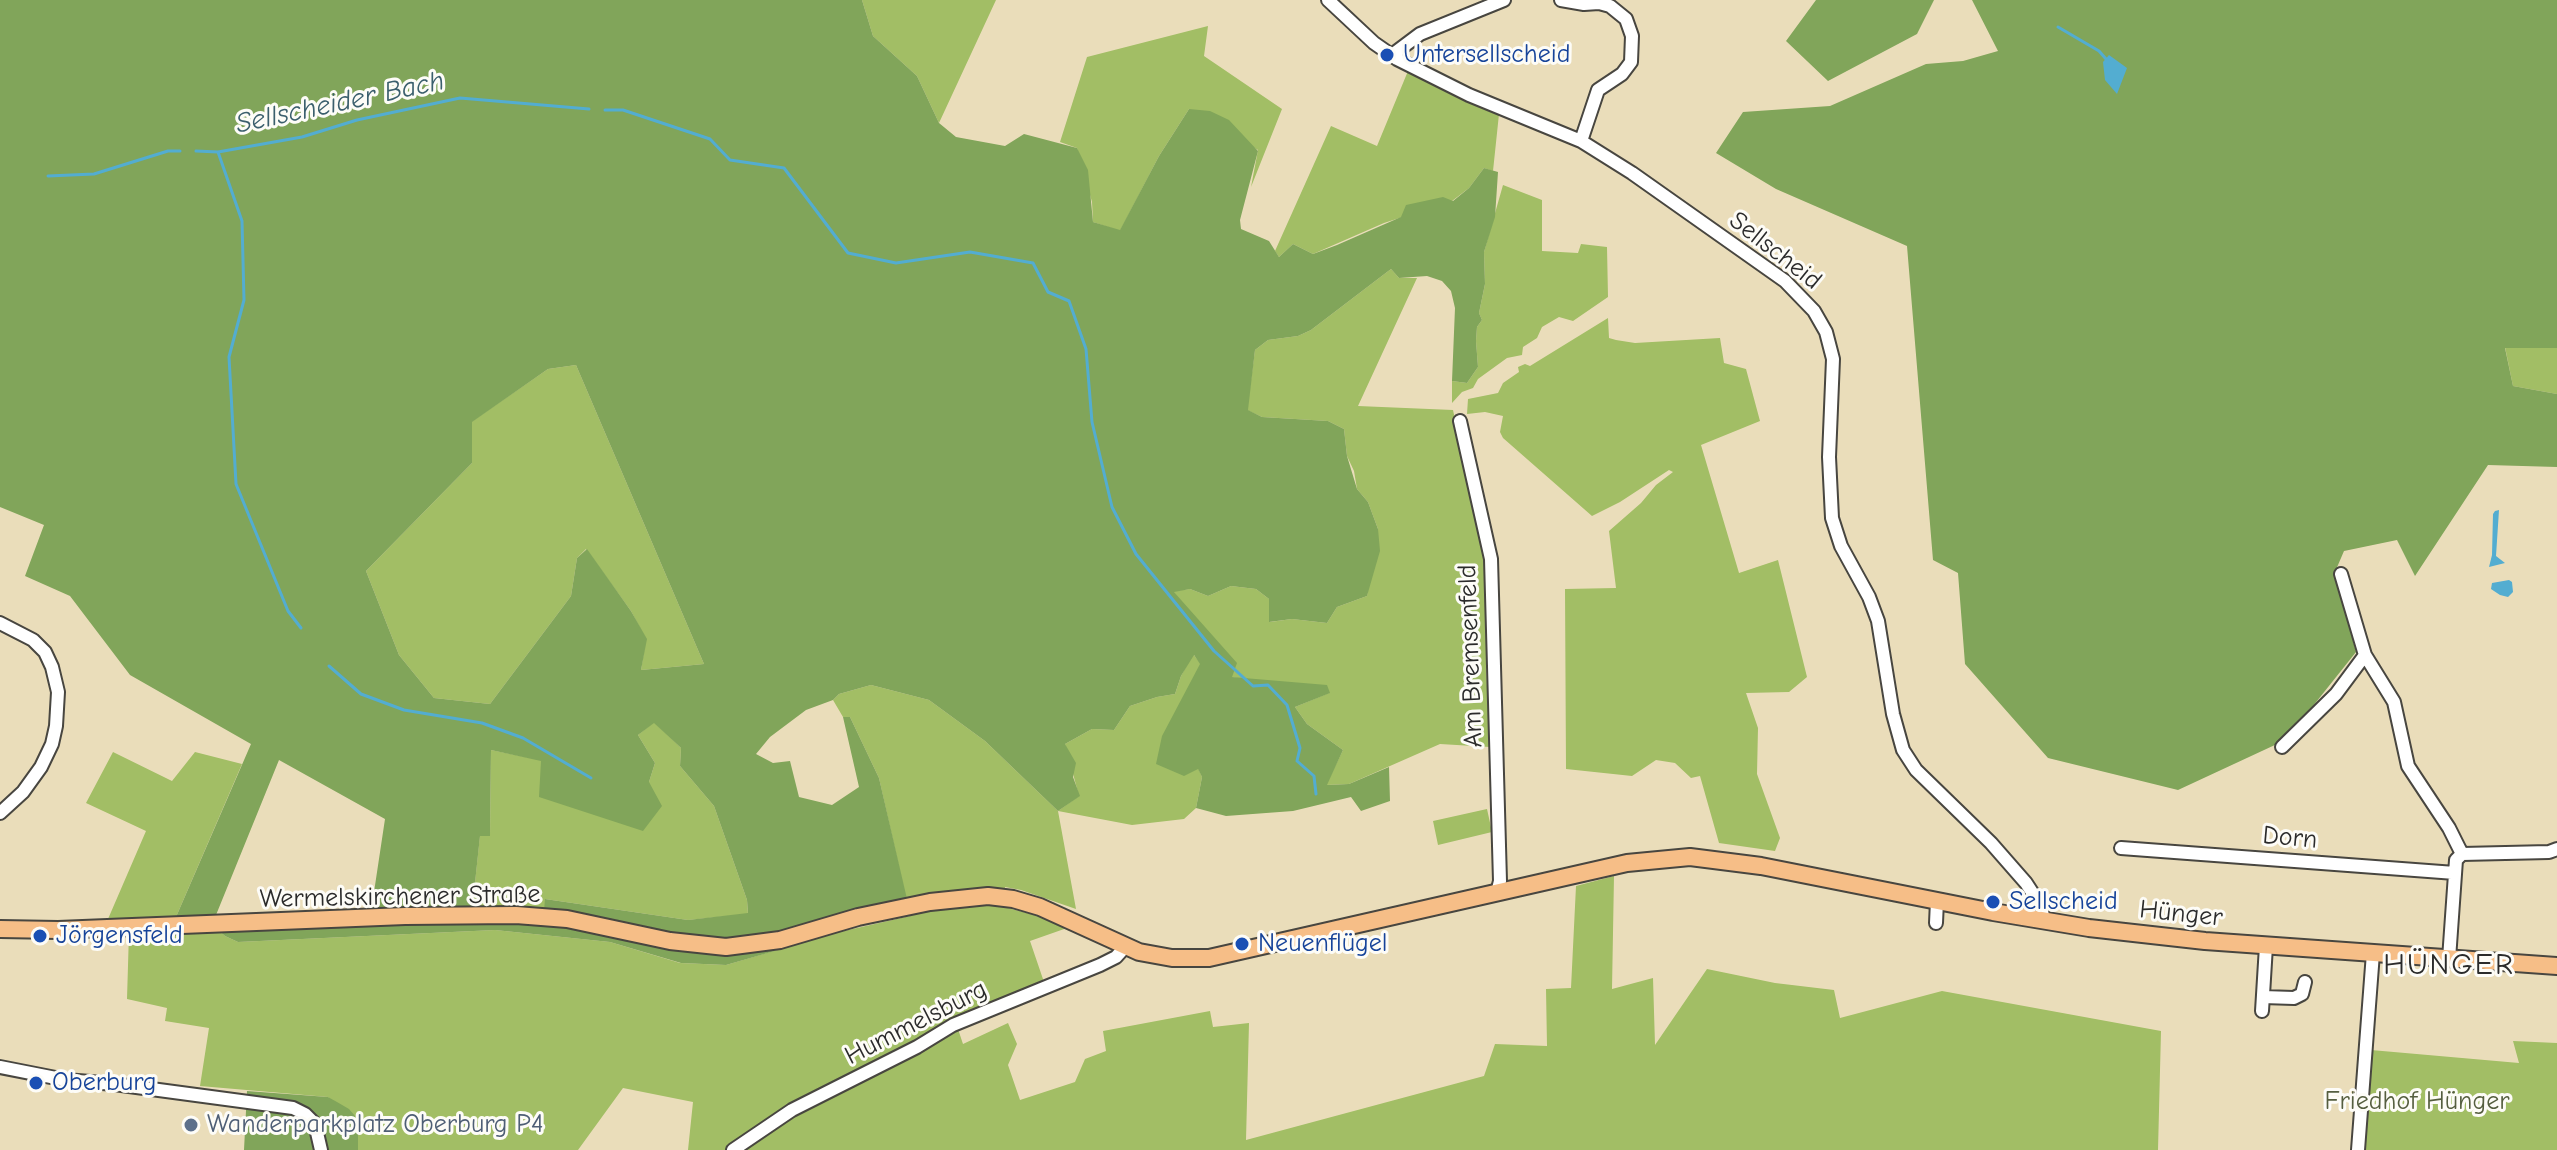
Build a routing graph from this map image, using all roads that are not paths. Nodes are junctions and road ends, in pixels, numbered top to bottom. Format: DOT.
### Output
graph roads {
  1 [pos="1328,0"];
  2 [pos="1504,0"];
  3 [pos="1561,0"];
  4 [pos="1392,55"];
  5 [pos="1581,141"];
  6 [pos="1460,421"];
  7 [pos="2341,574"];
  8 [pos="0,623"];
  9 [pos="2365,655"];
  10 [pos="2282,747"];
  11 [pos="0,813"];
  12 [pos="2121,848"];
  13 [pos="2557,849"];
  14 [pos="2462,854"];
  15 [pos="2455,873"];
  16 [pos="1497,893"];
  17 [pos="1937,901"];
  18 [pos="2044,921"];
  19 [pos="1936,923"];
  20 [pos="0,929"];
  21 [pos="2266,946"];
  22 [pos="1125,947"];
  23 [pos="2373,953"];
  24 [pos="2449,959"];
  25 [pos="2557,966"];
  26 [pos="2305,982"];
  27 [pos="0,1067"];
  28 [pos="321,1150"];
  29 [pos="733,1150"];
  30 [pos="2358,1150"];
  1 -- 4 [label="street, Sellscheid"];
  2 -- 4 [label="street"];
  3 -- 5 [label="street"];
  4 -- 5 [label="street, Sellscheid"];
  5 -- 18 [label="street, Sellscheid"];
  6 -- 16 [label="street, Am Bremsenfeld"];
  7 -- 9 [label="street"];
  8 -- 11 [label="street"];
  9 -- 10 [label="street"];
  9 -- 14 [label="street"];
  12 -- 15 [label="street, Dorn"];
  13 -- 14 [label="street"];
  14 -- 15 [label="street"];
  15 -- 24 [label="street"];
  16 -- 17 [label="main road"];
  16 -- 22 [label="main road"];
  17 -- 18 [label="main road"];
  17 -- 19 [label="street"];
  18 -- 21 [label="main road, Hünger"];
  20 -- 22 [label="main road, Wermelskirchener Straße"];
  21 -- 23 [label="main road, Hünger"];
  21 -- 26 [label="street"];
  22 -- 29 [label="street, Hummelsburg"];
  23 -- 24 [label="main road, Hünger"];
  23 -- 30 [label="street"];
  24 -- 25 [label="main road, Hünger"];
  27 -- 28 [label="street"];
}
